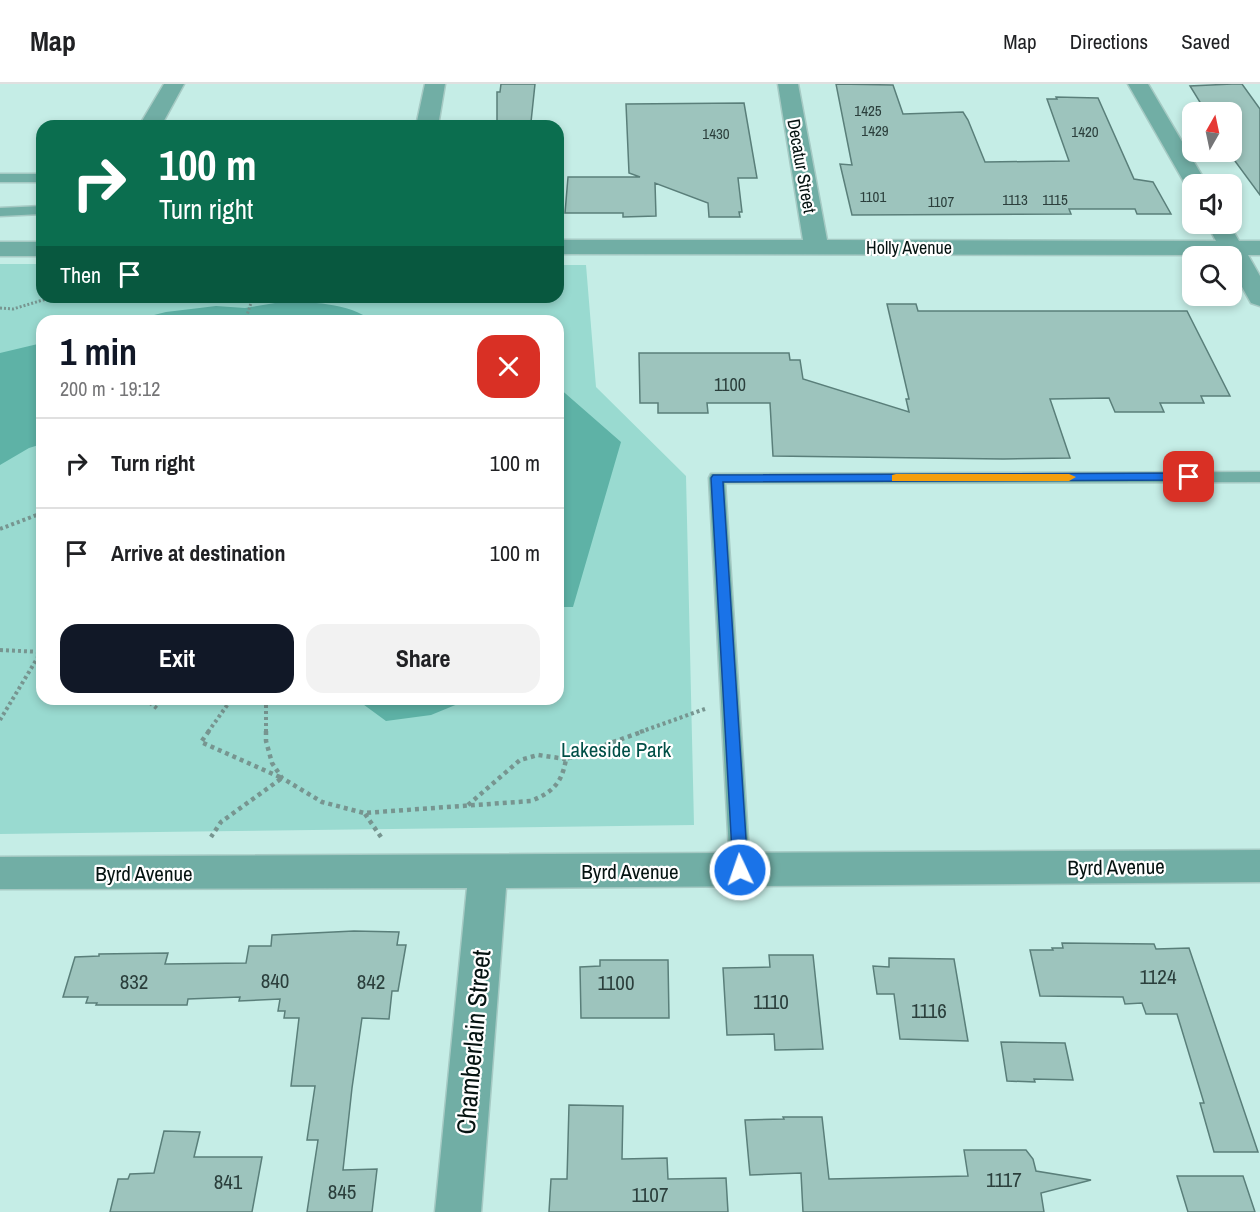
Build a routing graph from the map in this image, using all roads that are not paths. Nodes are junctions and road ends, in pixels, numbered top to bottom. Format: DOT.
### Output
graph roads {
  1 [pos="174,84"];
  2 [pos="435,84"];
  3 [pos="788,84"];
  4 [pos="1138,84"];
  5 [pos="153,120"];
  6 [pos="428,120"];
  7 [pos="1190,174"];
  8 [pos="0,178"];
  9 [pos="36,178"];
  10 [pos="36,210"];
  11 [pos="0,212"];
  12 [pos="564,247"];
  13 [pos="816,247"];
  14 [pos="1182,248"];
  15 [pos="1242,248"];
  16 [pos="1260,248"];
  17 [pos="0,249"];
  18 [pos="36,249"];
  19 [pos="1242,265"];
  20 [pos="1260,298"];
  21 [pos="1260,477"];
  22 [pos="1260,866"];
  23 [pos="740,870"];
  24 [pos="489,872"];
  25 [pos="0,873"];
  26 [pos="458,1212"];
  1 -- 5 [label="street"];
  2 -- 6 [label="street"];
  3 -- 13 [label="street, Decatur Street"];
  4 -- 7 [label="street"];
  8 -- 9 [label="lane"];
  10 -- 11 [label="lane"];
  12 -- 13 [label="street, Holly Avenue"];
  13 -- 14 [label="street, Holly Avenue"];
  15 -- 16 [label="street, Holly Avenue"];
  17 -- 18 [label="street"];
  19 -- 20 [label="street"];
  21 -- 23 [label="lane"];
  22 -- 23 [label="street, Byrd Avenue"];
  23 -- 24 [label="street, Byrd Avenue"];
  24 -- 25 [label="street, Byrd Avenue"];
  24 -- 26 [label="street, Chamberlain Street"];
}
